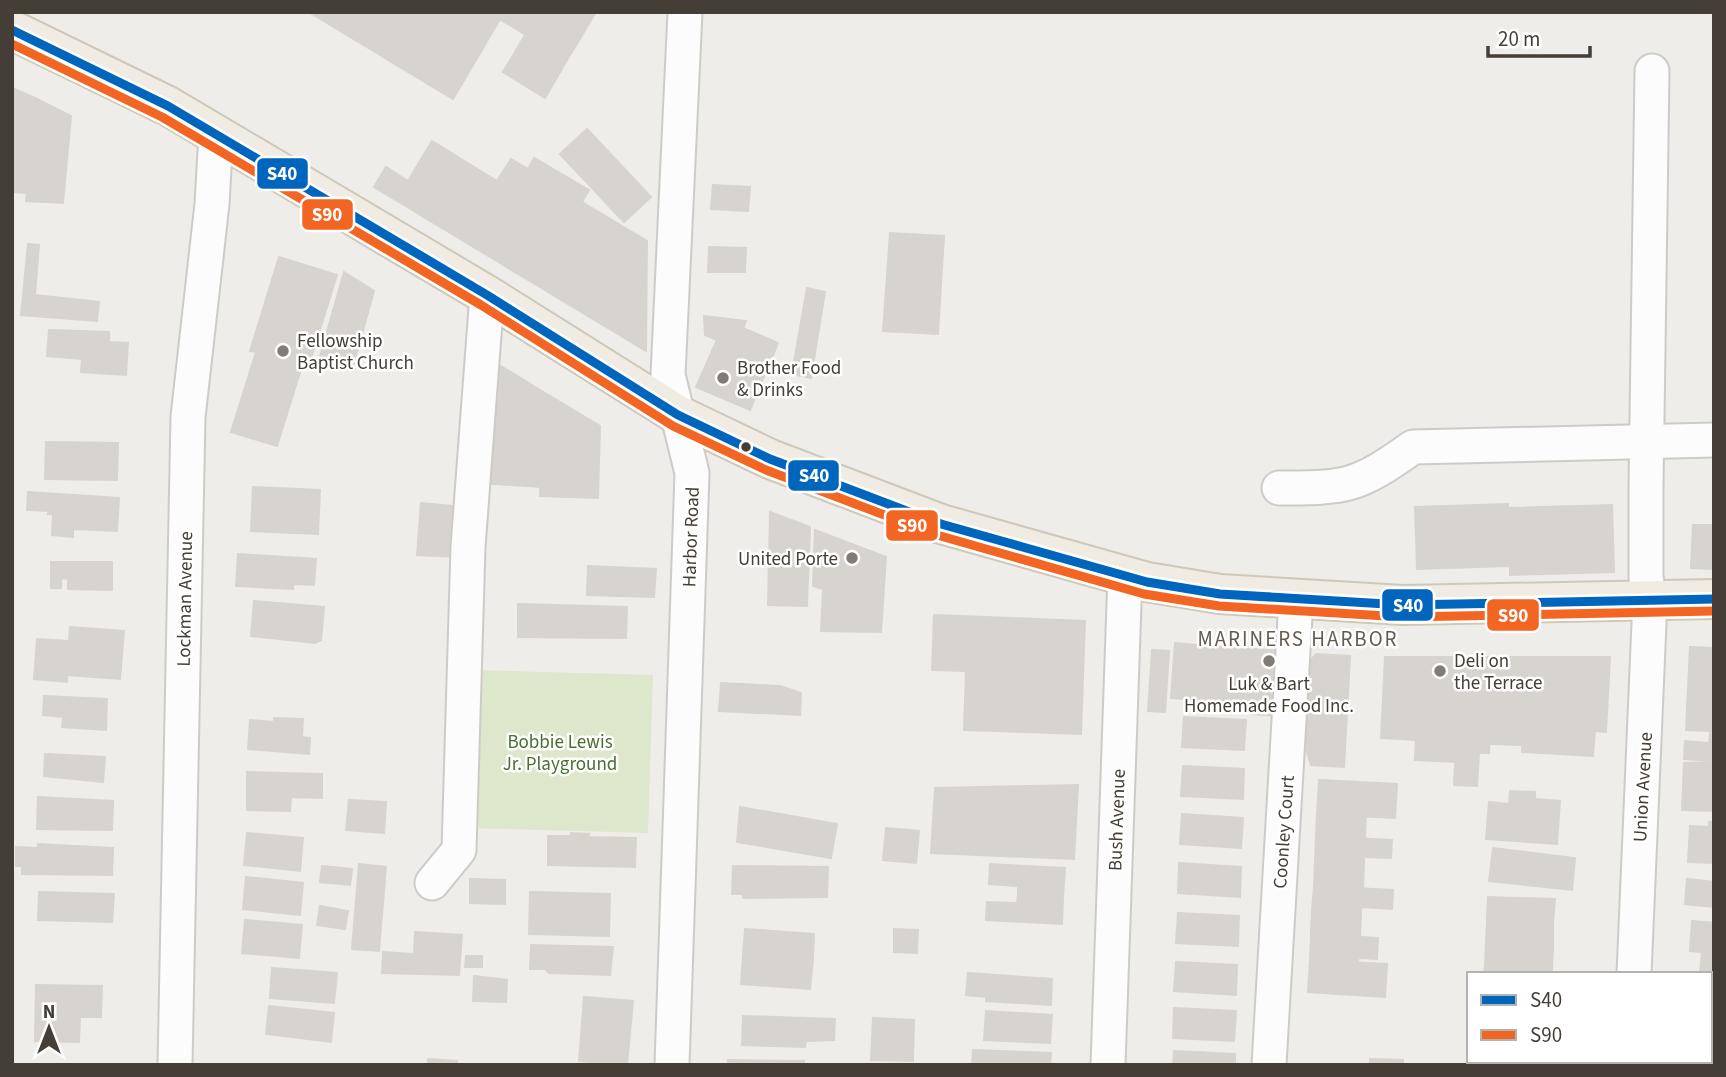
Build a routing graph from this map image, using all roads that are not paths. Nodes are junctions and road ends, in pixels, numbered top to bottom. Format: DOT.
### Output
graph roads {
  1 [pos="685,12"];
  2 [pos="12,30"];
  3 [pos="1652,71"];
  4 [pos="216,134"];
  5 [pos="486,295"];
  6 [pos="678,415"];
  7 [pos="1714,440"];
  8 [pos="1647,441"];
  9 [pos="1279,488"];
  10 [pos="1125,575"];
  11 [pos="1714,598"];
  12 [pos="1296,599"];
  13 [pos="1650,600"];
  14 [pos="432,883"];
  15 [pos="1634,972"];
  16 [pos="175,1065"];
  17 [pos="672,1065"];
  18 [pos="1108,1065"];
  19 [pos="1269,1065"];
  1 -- 6 [label="street, Harbor Road"];
  2 -- 4 [label="main road"];
  3 -- 8 [label="street, Union Avenue"];
  4 -- 5 [label="main road"];
  4 -- 16 [label="street, Lockman Avenue"];
  5 -- 6 [label="main road"];
  5 -- 14 [label="street"];
  6 -- 10 [label="main road"];
  6 -- 17 [label="street, Harbor Road"];
  7 -- 8 [label="street"];
  8 -- 9 [label="street"];
  8 -- 13 [label="street, Union Avenue"];
  10 -- 12 [label="main road"];
  10 -- 18 [label="street, Bush Avenue"];
  11 -- 13 [label="main road"];
  12 -- 13 [label="main road"];
  12 -- 19 [label="street, Coonley Court"];
  13 -- 15 [label="street, Union Avenue"];
}
